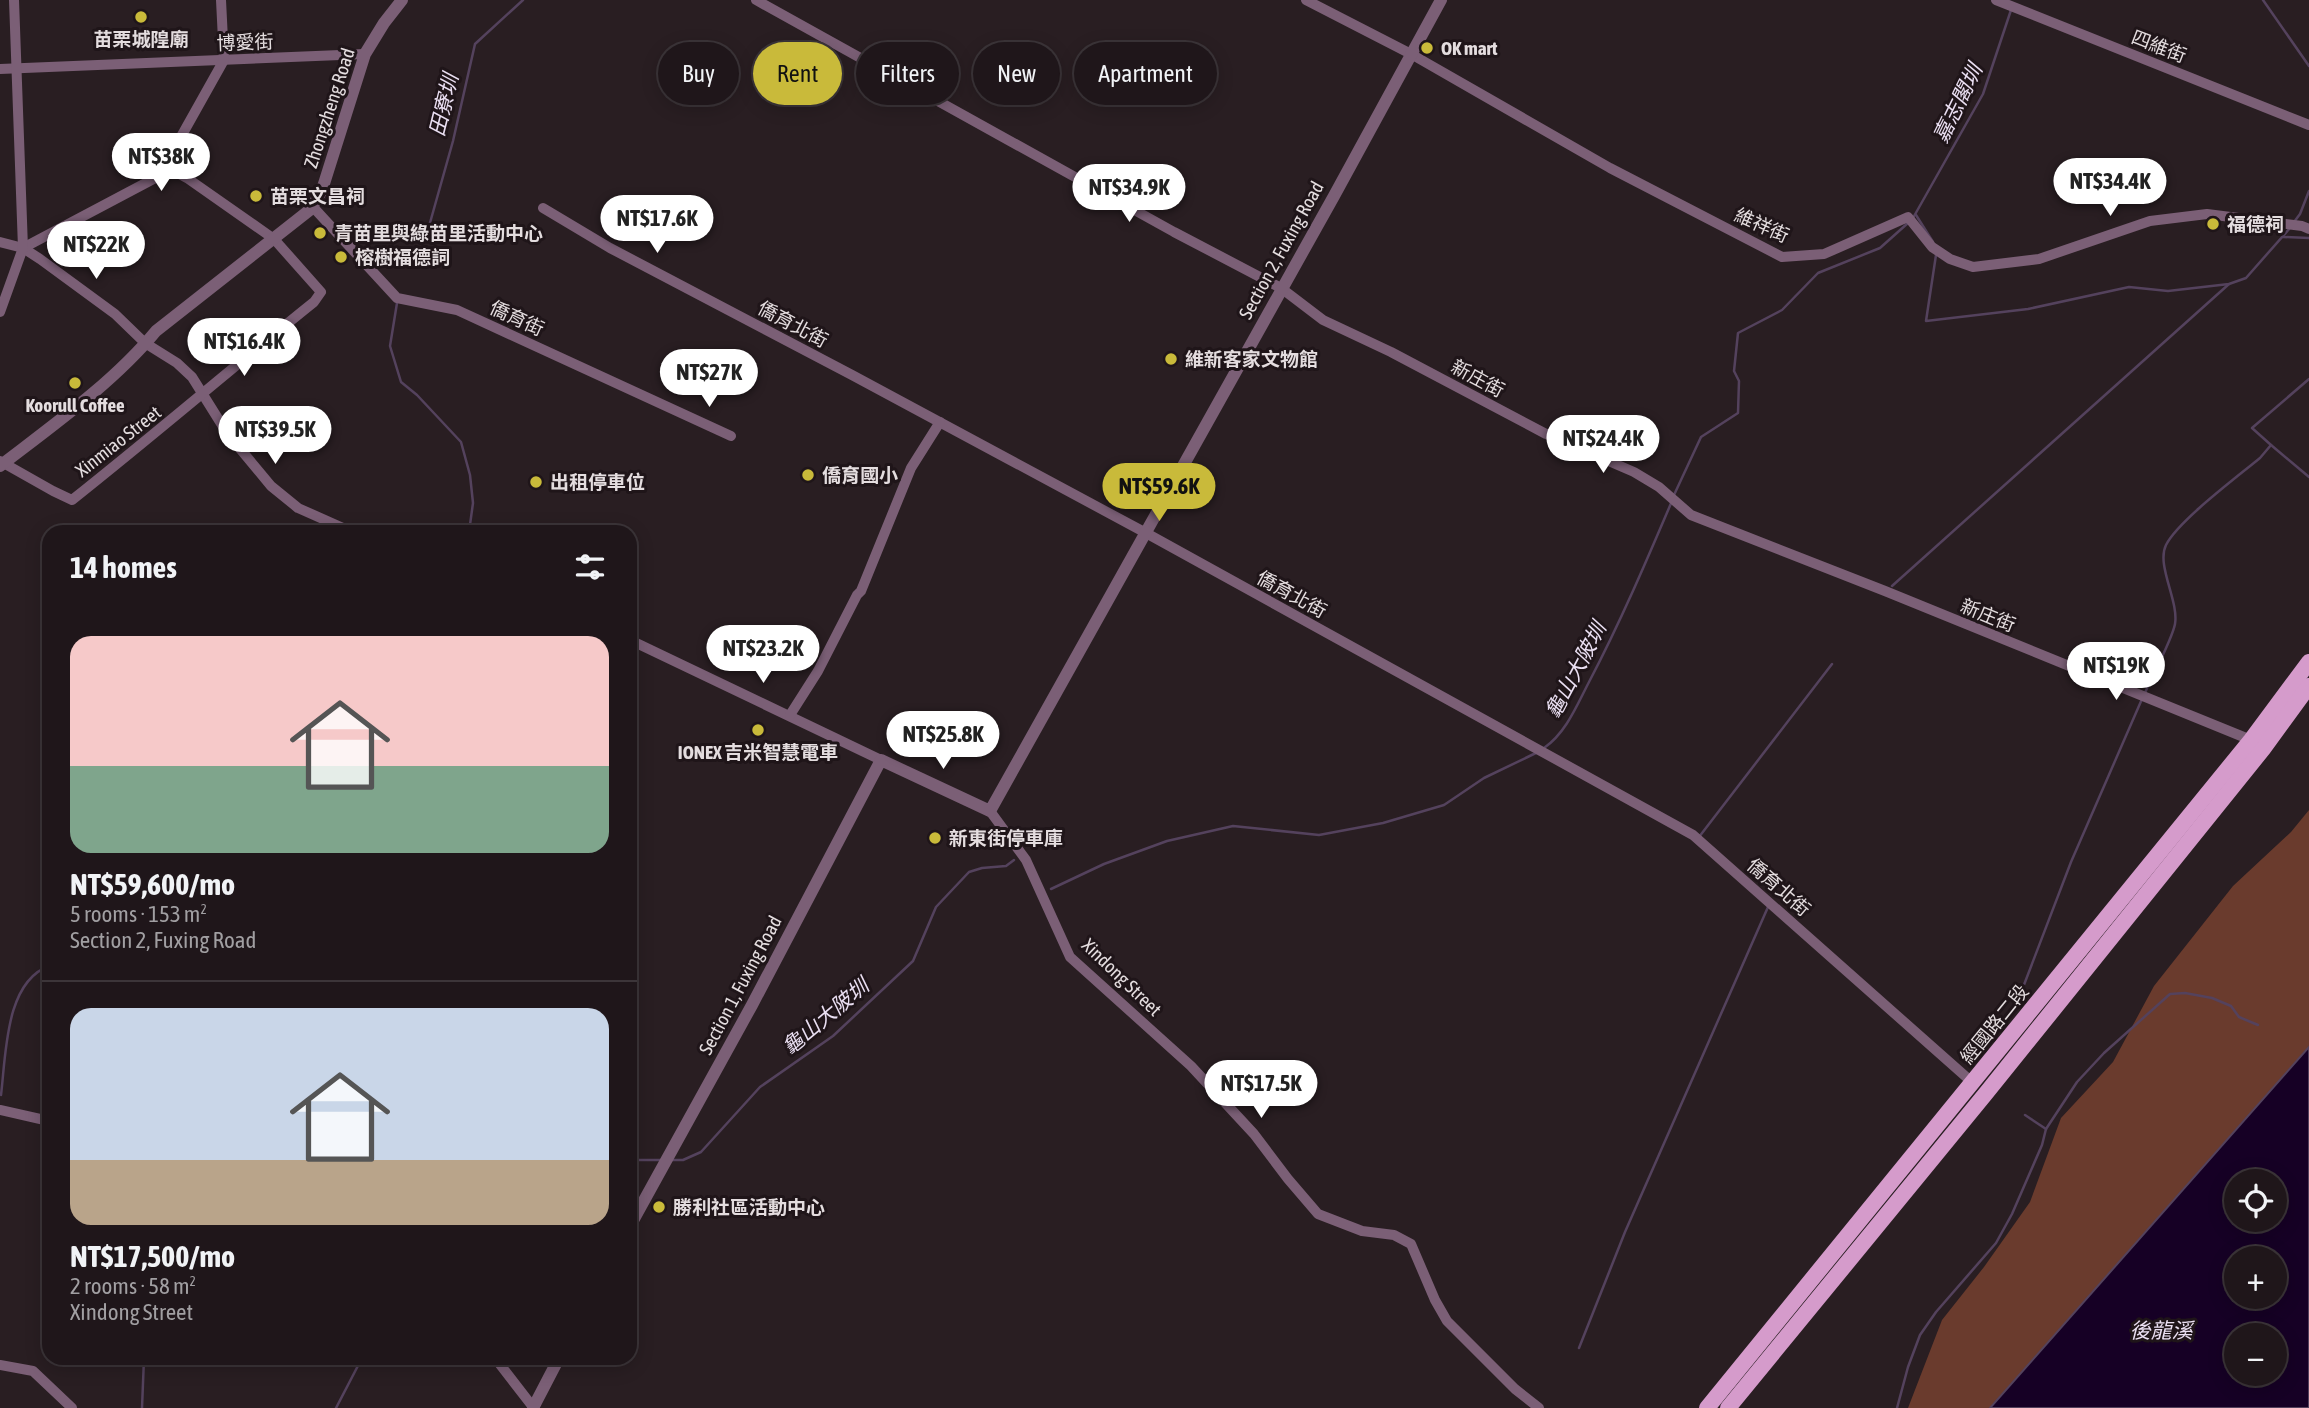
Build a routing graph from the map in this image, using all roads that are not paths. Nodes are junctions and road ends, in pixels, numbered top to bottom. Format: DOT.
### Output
graph roads {
  1 [pos="14,0"];
  2 [pos="221,0"];
  3 [pos="402,0"];
  4 [pos="756,0"];
  5 [pos="1306,0"];
  6 [pos="1440,0"];
  7 [pos="1996,0"];
  8 [pos="365,54"];
  9 [pos="1411,54"];
  10 [pos="223,60"];
  11 [pos="0,69"];
  12 [pos="17,69"];
  13 [pos="2309,125"];
  14 [pos="167,167"];
  15 [pos="313,206"];
  16 [pos="543,208"];
  17 [pos="2309,229"];
  18 [pos="274,239"];
  19 [pos="0,242"];
  20 [pos="23,248"];
  21 [pos="1280,288"];
  22 [pos="0,312"];
  23 [pos="145,343"];
  24 [pos="202,393"];
  25 [pos="940,422"];
  26 [pos="732,436"];
  27 [pos="1,464"];
  28 [pos="336,525"];
  29 [pos="1146,533"];
  30 [pos="637,643"];
  31 [pos="2309,662"];
  32 [pos="2309,686"];
  33 [pos="790,715"];
  34 [pos="2251,740"];
  35 [pos="881,760"];
  36 [pos="990,811"];
  37 [pos="1973,1083"];
  38 [pos="0,1110"];
  39 [pos="42,1119"];
  40 [pos="637,1213"];
  41 [pos="0,1365"];
  42 [pos="500,1365"];
  43 [pos="555,1365"];
  44 [pos="72,1408"];
  45 [pos="533,1408"];
  46 [pos="1539,1408"];
  47 [pos="1707,1408"];
  48 [pos="1728,1408"];
  1 -- 12 [label="street"];
  2 -- 10 [label="street"];
  3 -- 8 [label="street, Zhongzheng Road"];
  4 -- 21 [label="street, 新庄街"];
  5 -- 9 [label="street, 維祥街"];
  6 -- 9 [label="street, Section 2, Fuxing Road"];
  7 -- 13 [label="street, 四維街"];
  8 -- 10 [label="street, 博愛街"];
  8 -- 15 [label="street, Zhongzheng Road"];
  9 -- 17 [label="street, 維祥街"];
  9 -- 21 [label="street, Section 2, Fuxing Road"];
  10 -- 12 [label="street, 博愛街"];
  10 -- 14 [label="street"];
  11 -- 12 [label="street, 博愛街"];
  12 -- 20 [label="street"];
  14 -- 18 [label="street"];
  14 -- 20 [label="street"];
  15 -- 18 [label="street, Zhongzheng Road"];
  15 -- 26 [label="street, 僑育街"];
  16 -- 25 [label="street, 僑育北街"];
  18 -- 23 [label="street, Zhongzheng Road"];
  18 -- 24 [label="street, Xinmiao Street"];
  19 -- 20 [label="street"];
  20 -- 22 [label="street"];
  20 -- 23 [label="street"];
  21 -- 29 [label="street, Section 2, Fuxing Road"];
  21 -- 34 [label="street, 新庄街"];
  23 -- 24 [label="street"];
  23 -- 27 [label="street, Zhongzheng Road"];
  24 -- 27 [label="street, Xinmiao Street"];
  24 -- 28 [label="street"];
  25 -- 29 [label="street, 僑育北街"];
  25 -- 33 [label="street"];
  29 -- 36 [label="street, Section 2, Fuxing Road"];
  29 -- 37 [label="street, 僑育北街"];
  30 -- 33 [label="street, Xindong Street"];
  31 -- 34 [label="main road, 經國路二段"];
  32 -- 48 [label="main road, 經國路二段"];
  33 -- 35 [label="street, Xindong Street"];
  34 -- 37 [label="main road, 經國路二段"];
  35 -- 36 [label="street, Xindong Street"];
  35 -- 40 [label="street, Section 1, Fuxing Road"];
  36 -- 46 [label="street, Xindong Street"];
  37 -- 47 [label="main road, 經國路二段"];
  38 -- 39 [label="street"];
  41 -- 44 [label="street"];
  42 -- 45 [label="street"];
  43 -- 45 [label="street"];
}
